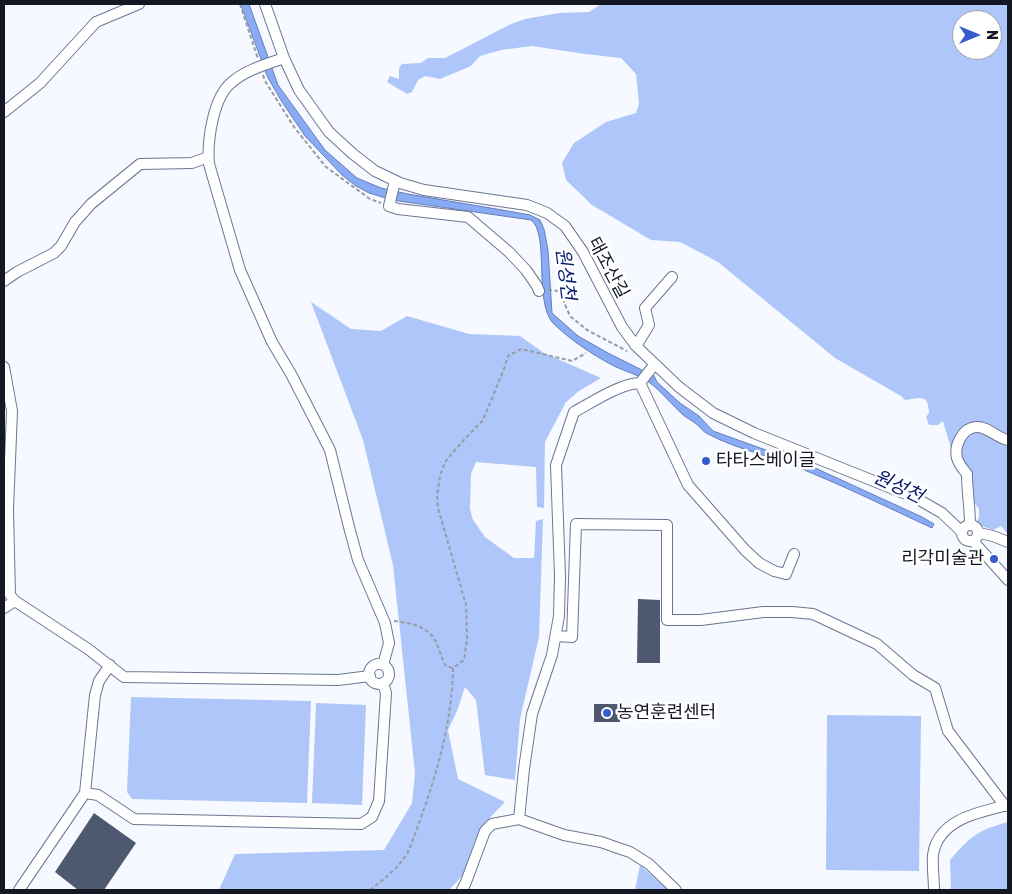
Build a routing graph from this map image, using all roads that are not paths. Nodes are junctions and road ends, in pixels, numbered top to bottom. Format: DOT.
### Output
graph roads {
  1 [pos="139,4"];
  2 [pos="265,4"];
  3 [pos="284,58"];
  4 [pos="4,112"];
  5 [pos="208,157"];
  6 [pos="395,184"];
  7 [pos="672,277"];
  8 [pos="4,281"];
  9 [pos="539,291"];
  10 [pos="634,350"];
  11 [pos="4,367"];
  12 [pos="652,367"];
  13 [pos="641,382"];
  14 [pos="1008,440"];
  15 [pos="6,517"];
  16 [pos="970,524"];
  17 [pos="962,532"];
  18 [pos="976,537"];
  19 [pos="1008,542"];
  20 [pos="794,554"];
  21 [pos="1008,580"];
  22 [pos="15,601"];
  23 [pos="4,608"];
  24 [pos="556,636"];
  25 [pos="110,665"];
  26 [pos="383,665"];
  27 [pos="370,676"];
  28 [pos="383,683"];
  29 [pos="85,793"];
  30 [pos="1007,805"];
  31 [pos="519,818"];
  32 [pos="19,890"];
  33 [pos="462,890"];
  34 [pos="676,890"];
  35 [pos="934,890"];
  1 -- 4 [label="street"];
  2 -- 3 [label="street, 태조산길"];
  3 -- 5 [label="street"];
  3 -- 6 [label="street, 태조산길"];
  5 -- 8 [label="street"];
  5 -- 26 [label="street"];
  6 -- 9 [label="street"];
  6 -- 10 [label="street, 태조산길"];
  7 -- 10 [label="street"];
  10 -- 12 [label="street, 태조산길"];
  11 -- 15 [label="street"];
  12 -- 13 [label="street"];
  12 -- 17 [label="street, 태조산길"];
  13 -- 20 [label="street"];
  13 -- 24 [label="street"];
  14 -- 16 [label="street"];
  15 -- 22 [label="street"];
  16 -- 17 [label="street"];
  16 -- 18 [label="street"];
  17 -- 18 [label="street"];
  18 -- 19 [label="street"];
  18 -- 21 [label="street"];
  22 -- 23 [label="street"];
  22 -- 25 [label="street"];
  24 -- 30 [label="street"];
  24 -- 31 [label="street"];
  25 -- 27 [label="street"];
  25 -- 29 [label="street"];
  26 -- 27 [label="street"];
  26 -- 28 [label="street"];
  27 -- 28 [label="street"];
  28 -- 29 [label="street"];
  29 -- 32 [label="street"];
  30 -- 35 [label="street"];
  31 -- 33 [label="street"];
  31 -- 34 [label="street"];
}
